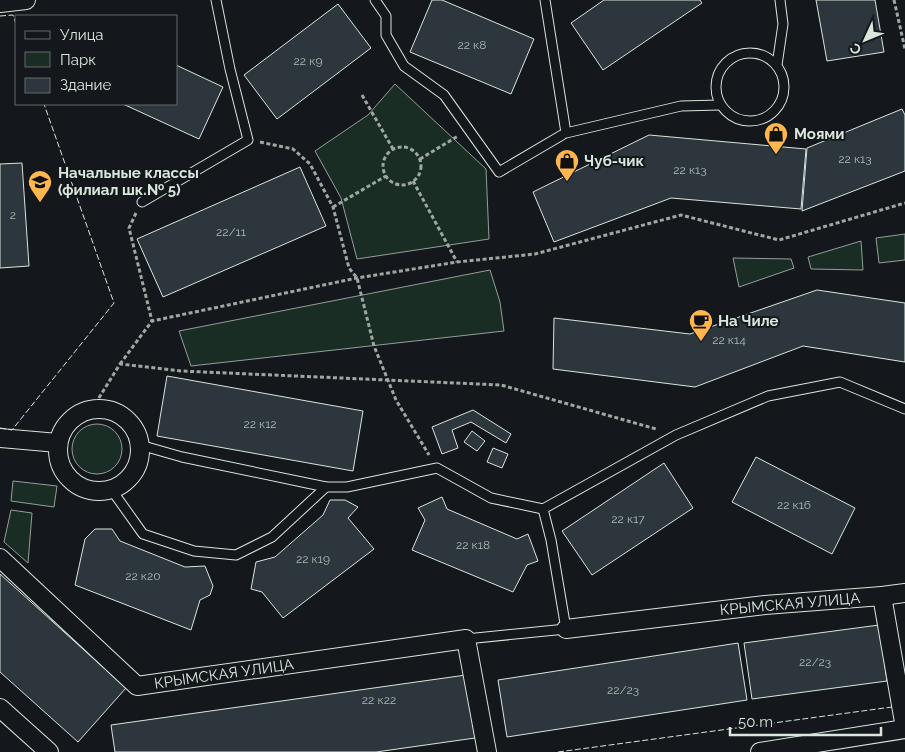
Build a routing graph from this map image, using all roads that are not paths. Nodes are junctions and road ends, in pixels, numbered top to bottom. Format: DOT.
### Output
graph roads {
  1 [pos="26,0"];
  2 [pos="216,0"];
  3 [pos="375,0"];
  4 [pos="545,0"];
  5 [pos="780,0"];
  6 [pos="0,3"];
  7 [pos="777,65"];
  8 [pos="720,105"];
  9 [pos="562,135"];
  10 [pos="142,202"];
  11 [pos="905,409"];
  12 [pos="0,438"];
  13 [pos="58,443"];
  14 [pos="140,445"];
  15 [pos="326,487"];
  16 [pos="111,489"];
  17 [pos="543,509"];
  18 [pos="0,558"];
  19 [pos="905,593"];
  20 [pos="882,596"];
  21 [pos="566,629"];
  22 [pos="466,639"];
  23 [pos="0,708"];
  24 [pos="905,729"];
  25 [pos="49,752"];
  26 [pos="488,752"];
  27 [pos="760,752"];
  1 -- 6 [label="street"];
  2 -- 10 [label="lane"];
  3 -- 9 [label="lane"];
  4 -- 8 [label="lane"];
  5 -- 7 [label="lane"];
  7 -- 8 [label="lane"];
  7 -- 8 [label="lane"];
  11 -- 17 [label="lane"];
  12 -- 13 [label="street"];
  13 -- 14 [label="street"];
  13 -- 16 [label="street"];
  14 -- 15 [label="lane"];
  14 -- 16 [label="street"];
  15 -- 16 [label="lane"];
  15 -- 17 [label="lane"];
  17 -- 21 [label="lane"];
  18 -- 22 [label="street, КРЫМСКАЯ УЛИЦА"];
  19 -- 20 [label="street"];
  20 -- 21 [label="street, КРЫМСКАЯ УЛИЦА"];
  20 -- 24 [label="street, КРЫМСКАЯ УЛИЦА"];
  21 -- 22 [label="lane, КРЫМСКАЯ УЛИЦА"];
  22 -- 26 [label="street"];
  23 -- 25 [label="street"];
  24 -- 27 [label="street"];
}
